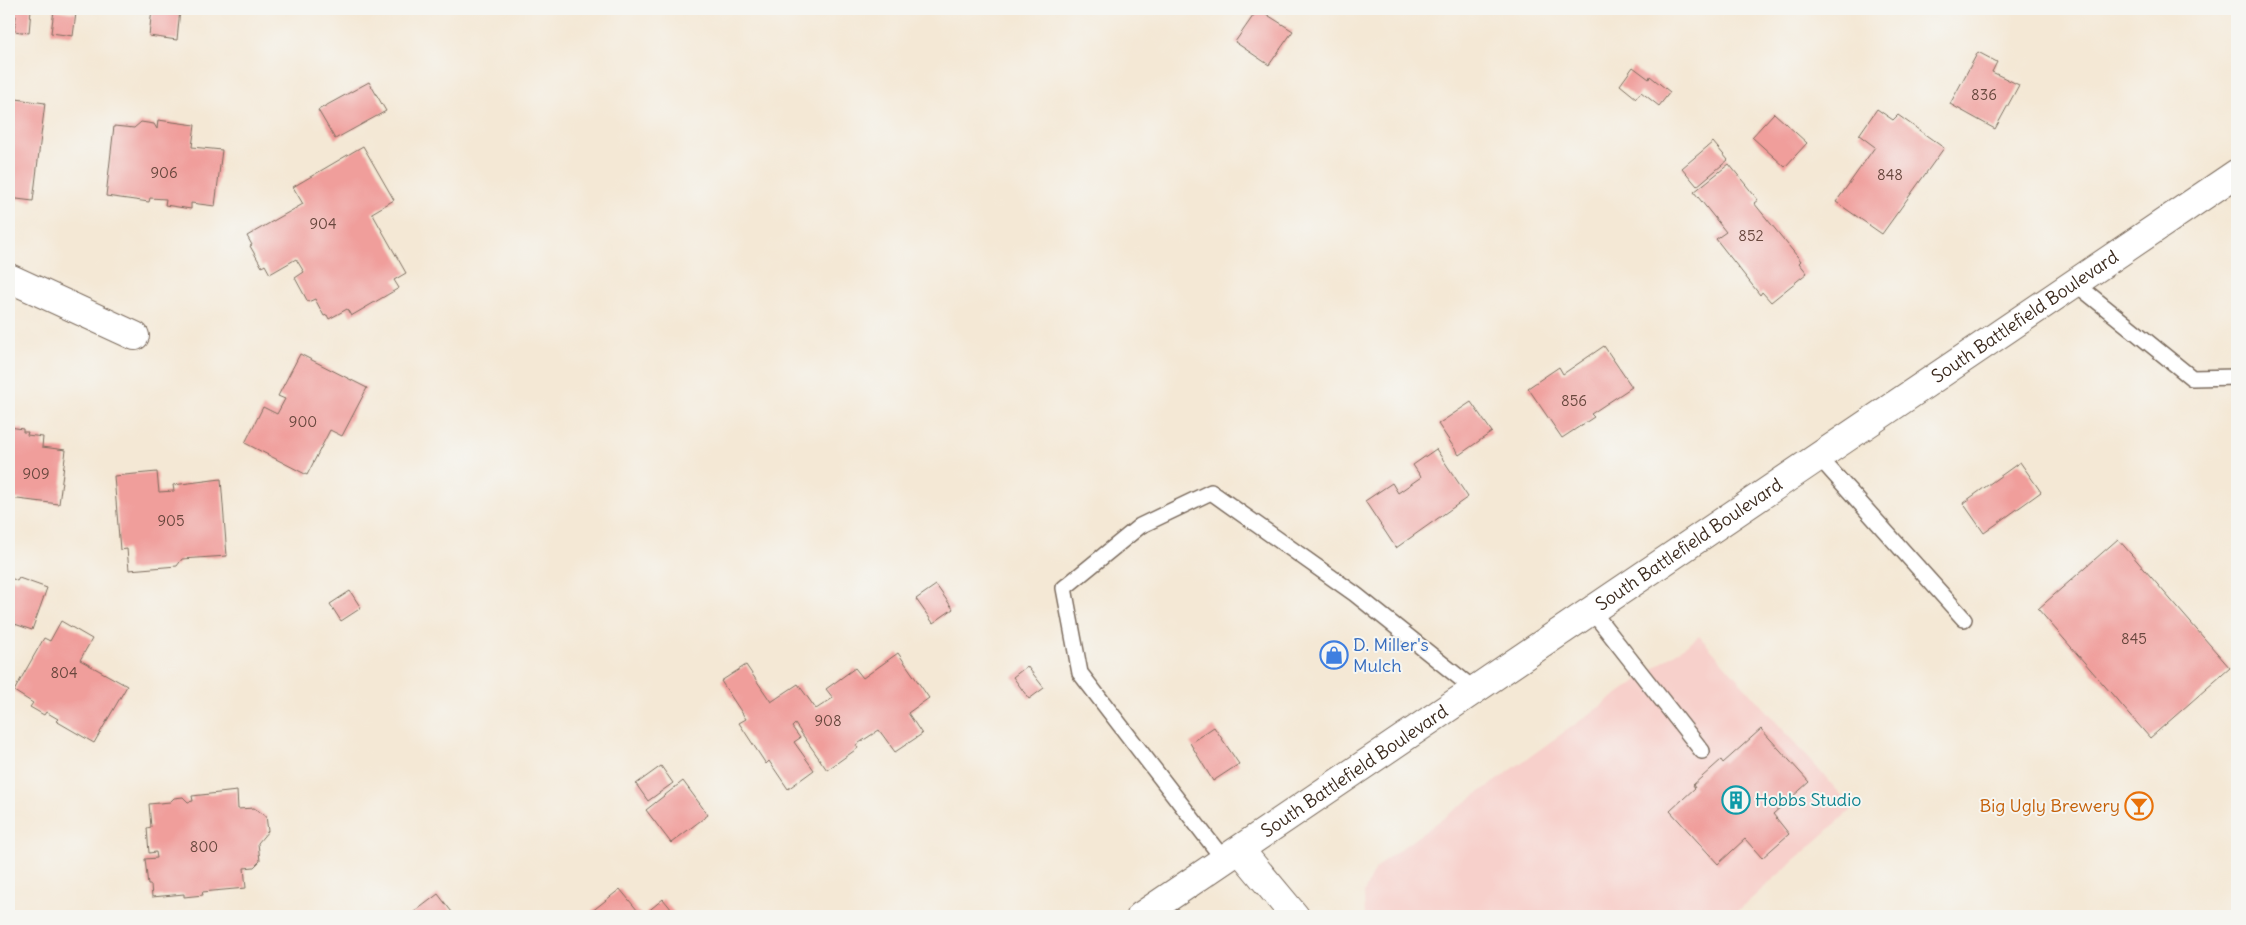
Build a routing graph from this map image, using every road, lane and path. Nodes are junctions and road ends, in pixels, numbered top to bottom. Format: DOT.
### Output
graph roads {
  1 [pos="2237,173"];
  2 [pos="9,278"];
  3 [pos="2075,283"];
  4 [pos="135,336"];
  5 [pos="2237,377"];
  6 [pos="1818,457"];
  7 [pos="1592,611"];
  8 [pos="1964,619"];
  9 [pos="1475,690"];
  10 [pos="1702,751"];
  11 [pos="1232,855"];
  12 [pos="1141,916"];
  13 [pos="1295,916"];
  1 -- 3 [label="main road, South Battlefield Boulevard"];
  2 -- 4 [label="main road"];
  3 -- 5 [label="lane"];
  3 -- 6 [label="main road, South Battlefield Boulevard"];
  6 -- 7 [label="main road, South Battlefield Boulevard"];
  6 -- 8 [label="lane"];
  7 -- 9 [label="main road, South Battlefield Boulevard"];
  7 -- 10 [label="lane"];
  9 -- 11 [label="main road, South Battlefield Boulevard"];
  9 -- 11 [label="lane"];
  11 -- 12 [label="main road, South Battlefield Boulevard"];
  11 -- 13 [label="main road"];
}
